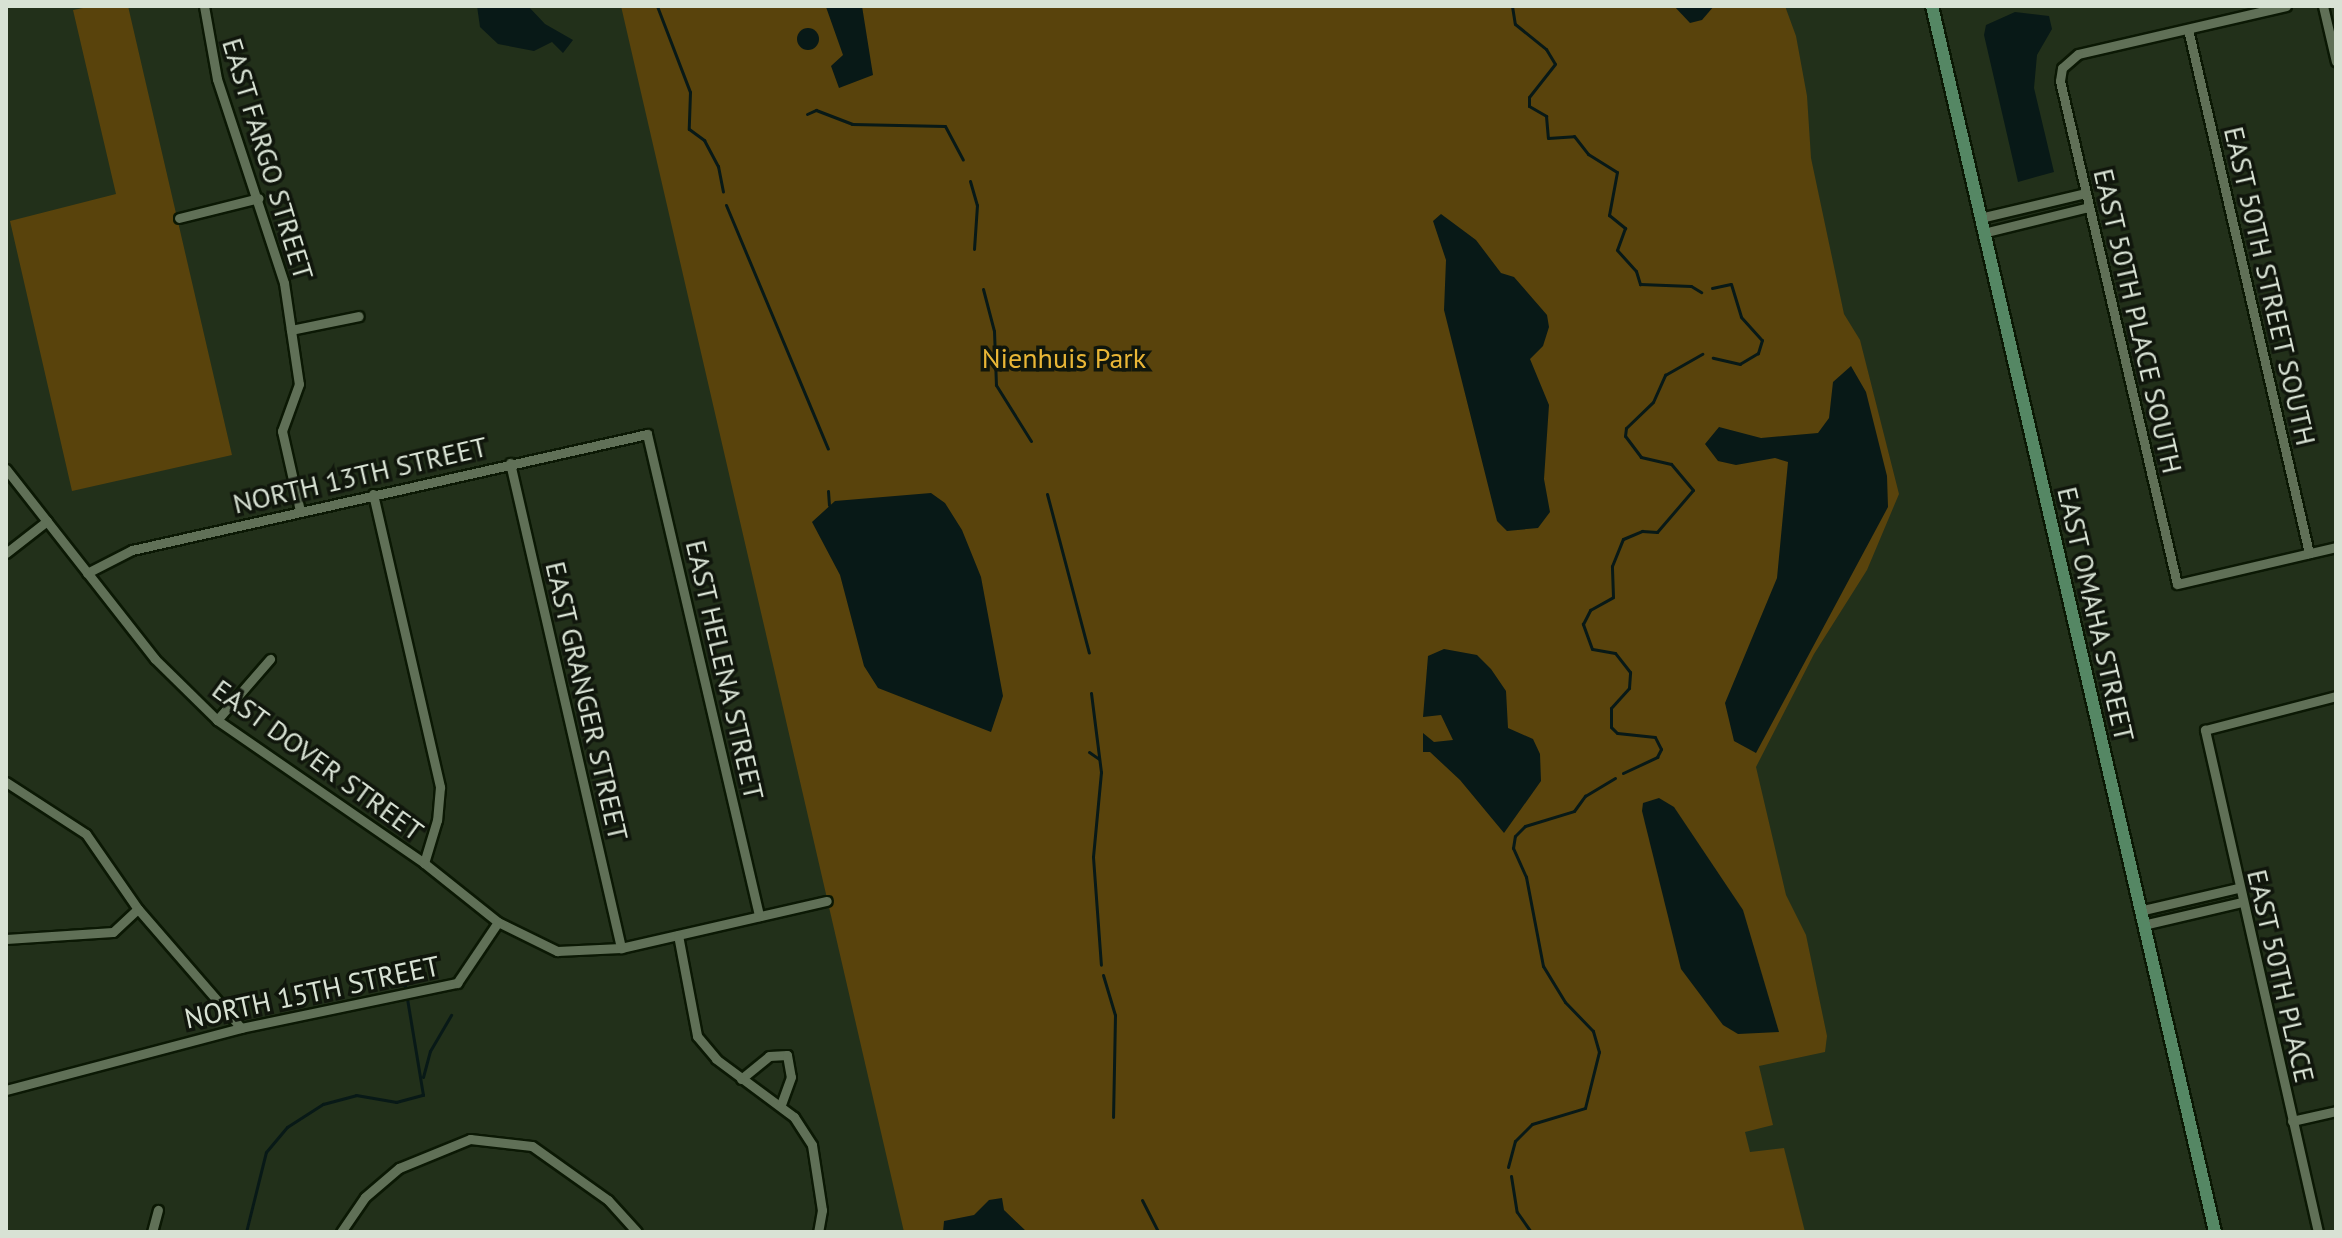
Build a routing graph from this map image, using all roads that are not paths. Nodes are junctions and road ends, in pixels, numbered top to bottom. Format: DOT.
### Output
graph roads {
  1 [pos="204,6"];
  2 [pos="1932,6"];
  3 [pos="2286,6"];
  4 [pos="2323,6"];
  5 [pos="2269,8"];
  6 [pos="2188,29"];
  7 [pos="2336,62"];
  8 [pos="2086,193"];
  9 [pos="259,198"];
  10 [pos="2089,207"];
  11 [pos="179,218"];
  12 [pos="1980,218"];
  13 [pos="1983,233"];
  14 [pos="359,316"];
  15 [pos="291,330"];
  16 [pos="647,434"];
  17 [pos="510,463"];
  18 [pos="6,469"];
  19 [pos="373,494"];
  20 [pos="300,511"];
  21 [pos="47,521"];
  22 [pos="2336,547"];
  23 [pos="6,553"];
  24 [pos="2309,553"];
  25 [pos="87,573"];
  26 [pos="270,659"];
  27 [pos="2335,700"];
  28 [pos="217,720"];
  29 [pos="6,782"];
  30 [pos="424,863"];
  31 [pos="2238,888"];
  32 [pos="827,901"];
  33 [pos="2242,902"];
  34 [pos="138,909"];
  35 [pos="2139,911"];
  36 [pos="759,916"];
  37 [pos="498,922"];
  38 [pos="2143,925"];
  39 [pos="678,935"];
  40 [pos="6,939"];
  41 [pos="621,948"];
  42 [pos="241,1028"];
  43 [pos="741,1079"];
  44 [pos="6,1090"];
  45 [pos="781,1105"];
  46 [pos="2336,1111"];
  47 [pos="2292,1121"];
  48 [pos="158,1210"];
  49 [pos="152,1232"];
  50 [pos="341,1232"];
  51 [pos="637,1232"];
  52 [pos="818,1232"];
  53 [pos="2215,1232"];
  54 [pos="2318,1232"];
  1 -- 9 [label="street, EAST FARGO STREET"];
  2 -- 12 [label="street, EAST OMAHA STREET"];
  3 -- 5 [label="street"];
  4 -- 7 [label="street"];
  5 -- 6 [label="street"];
  6 -- 8 [label="street, EAST 50TH PLACE SOUTH"];
  6 -- 24 [label="street, EAST 50TH STREET SOUTH"];
  8 -- 10 [label="street, EAST 50TH PLACE SOUTH"];
  8 -- 12 [label="street"];
  9 -- 11 [label="street"];
  9 -- 15 [label="street, EAST FARGO STREET"];
  10 -- 13 [label="street"];
  10 -- 24 [label="street, EAST 50TH PLACE SOUTH"];
  12 -- 13 [label="street, EAST OMAHA STREET"];
  13 -- 35 [label="street, EAST OMAHA STREET"];
  14 -- 15 [label="street"];
  15 -- 20 [label="street, EAST FARGO STREET"];
  16 -- 17 [label="street, NORTH 13TH STREET"];
  16 -- 36 [label="street, EAST HELENA STREET"];
  17 -- 19 [label="street, NORTH 13TH STREET"];
  17 -- 41 [label="street, EAST GRANGER STREET"];
  18 -- 21 [label="street, EAST DOVER STREET"];
  19 -- 20 [label="street, NORTH 13TH STREET"];
  19 -- 30 [label="street"];
  20 -- 25 [label="street, NORTH 13TH STREET"];
  21 -- 23 [label="street"];
  21 -- 25 [label="street, EAST DOVER STREET"];
  22 -- 24 [label="street"];
  25 -- 28 [label="street, EAST DOVER STREET"];
  26 -- 28 [label="street"];
  27 -- 31 [label="street, EAST 50TH PLACE"];
  28 -- 30 [label="street, EAST DOVER STREET"];
  29 -- 34 [label="street"];
  30 -- 37 [label="street, EAST DOVER STREET"];
  31 -- 33 [label="street, EAST 50TH PLACE"];
  31 -- 35 [label="street"];
  32 -- 36 [label="street"];
  33 -- 38 [label="street"];
  33 -- 47 [label="street, EAST 50TH PLACE"];
  34 -- 40 [label="street"];
  34 -- 42 [label="street"];
  35 -- 38 [label="street, EAST OMAHA STREET"];
  36 -- 39 [label="street"];
  37 -- 41 [label="street"];
  37 -- 42 [label="street, NORTH 15TH STREET"];
  38 -- 53 [label="street, EAST OMAHA STREET"];
  39 -- 41 [label="street"];
  39 -- 43 [label="street"];
  42 -- 44 [label="street, NORTH 15TH STREET"];
  43 -- 45 [label="street"];
  43 -- 45 [label="street"];
  45 -- 52 [label="street"];
  46 -- 47 [label="street"];
  47 -- 54 [label="street, EAST 50TH PLACE"];
  48 -- 49 [label="street"];
  50 -- 51 [label="street"];
}
